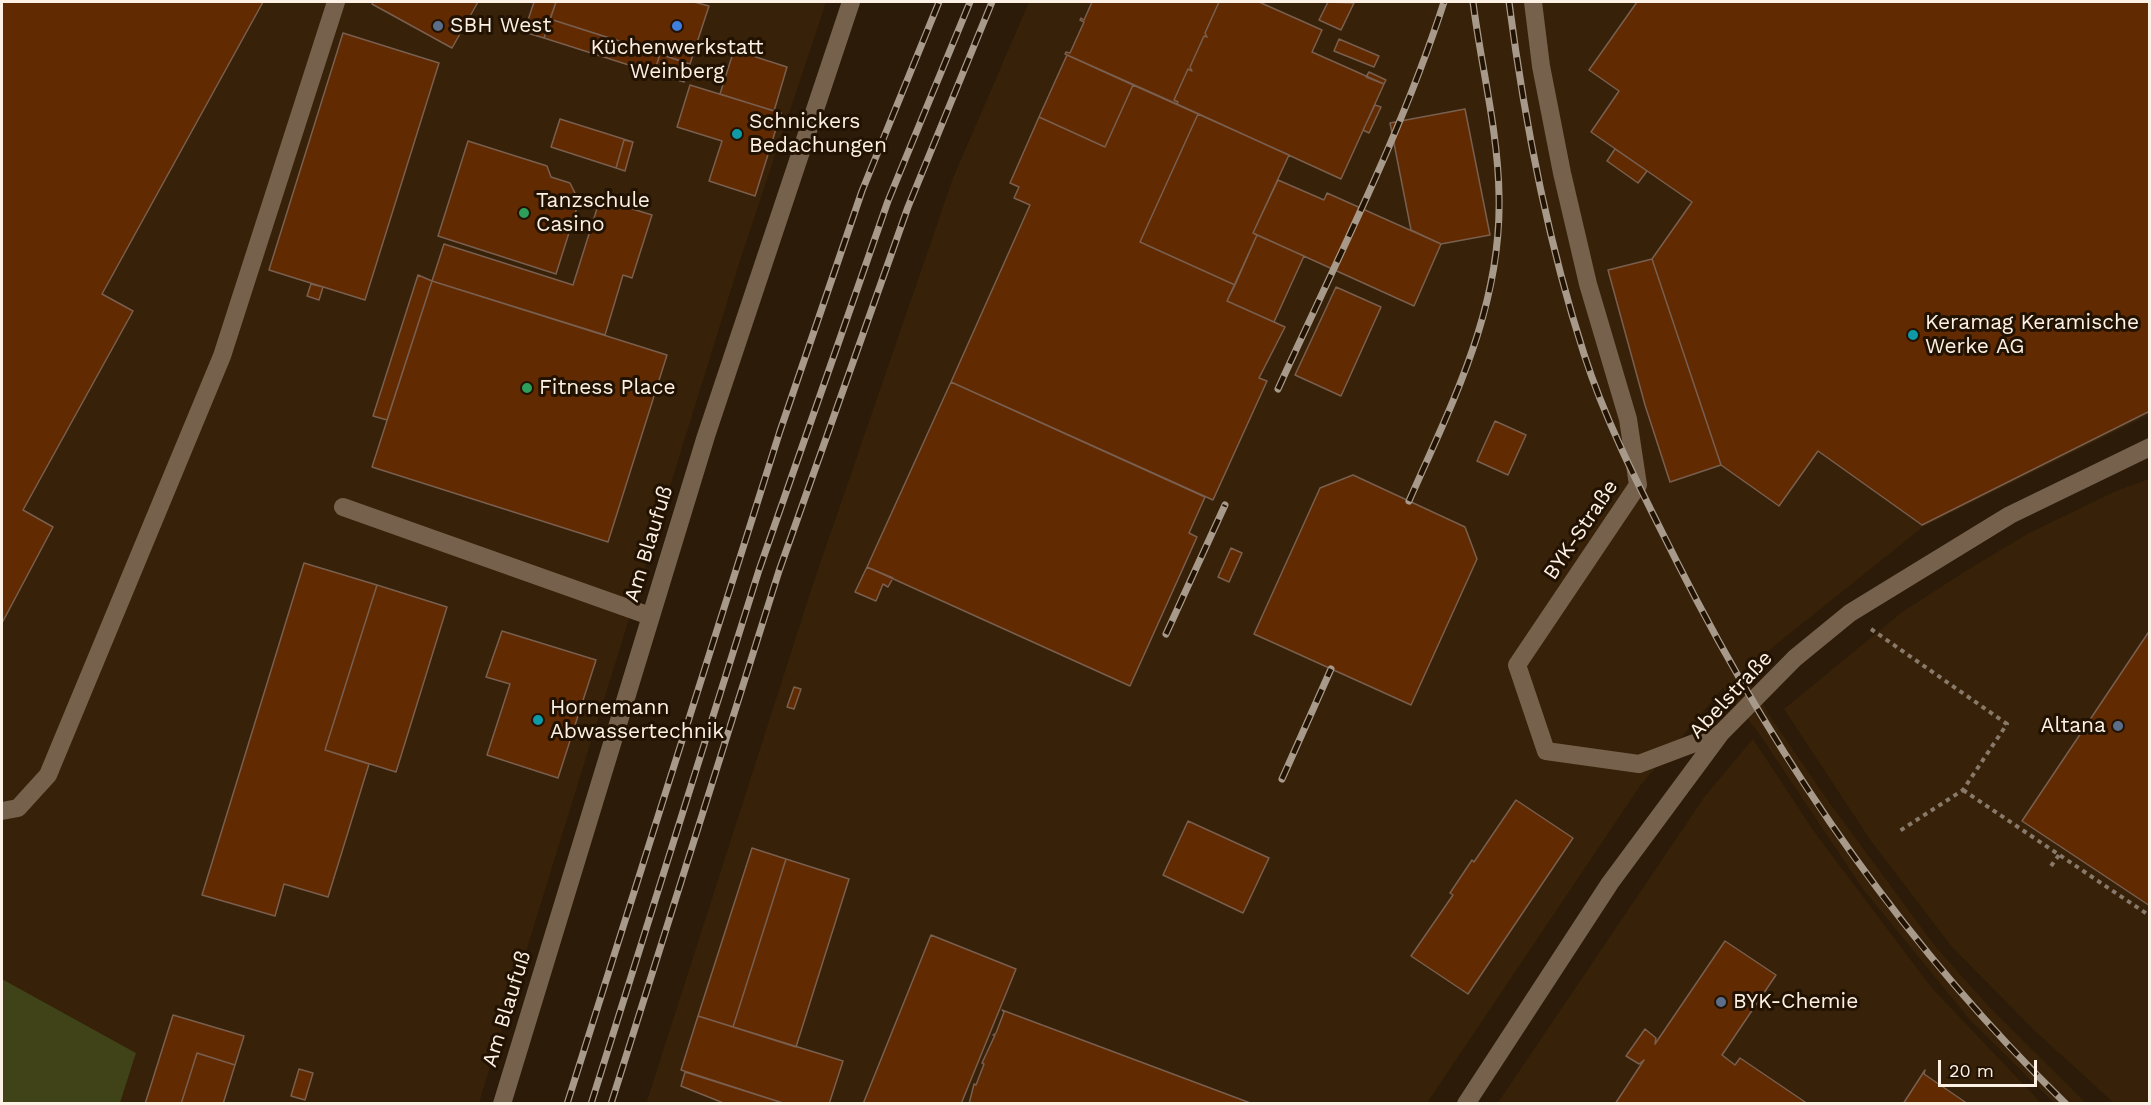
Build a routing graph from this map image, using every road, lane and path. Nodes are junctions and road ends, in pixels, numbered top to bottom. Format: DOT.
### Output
graph roads {
  1 [pos="336,2"];
  2 [pos="851,2"];
  3 [pos="1533,2"];
  4 [pos="2150,447"];
  5 [pos="342,507"];
  6 [pos="1850,614"];
  7 [pos="650,616"];
  8 [pos="1722,733"];
  9 [pos="1963,790"];
  10 [pos="2,811"];
  11 [pos="1898,832"];
  12 [pos="2059,855"];
  13 [pos="2051,866"];
  14 [pos="2150,916"];
  15 [pos="502,1104"];
  16 [pos="1466,1104"];
  1 -- 10 [label="street"];
  2 -- 7 [label="street, Am Blaufuß"];
  3 -- 8 [label="street, BYK-Straße"];
  4 -- 6 [label="street, Abelstraße"];
  5 -- 7 [label="street"];
  6 -- 8 [label="street, Abelstraße"];
  6 -- 9 [label="path"];
  7 -- 15 [label="street, Am Blaufuß"];
  8 -- 16 [label="street, Abelstraße"];
  9 -- 11 [label="path"];
  9 -- 12 [label="path"];
  12 -- 13 [label="path"];
  12 -- 14 [label="path"];
}
